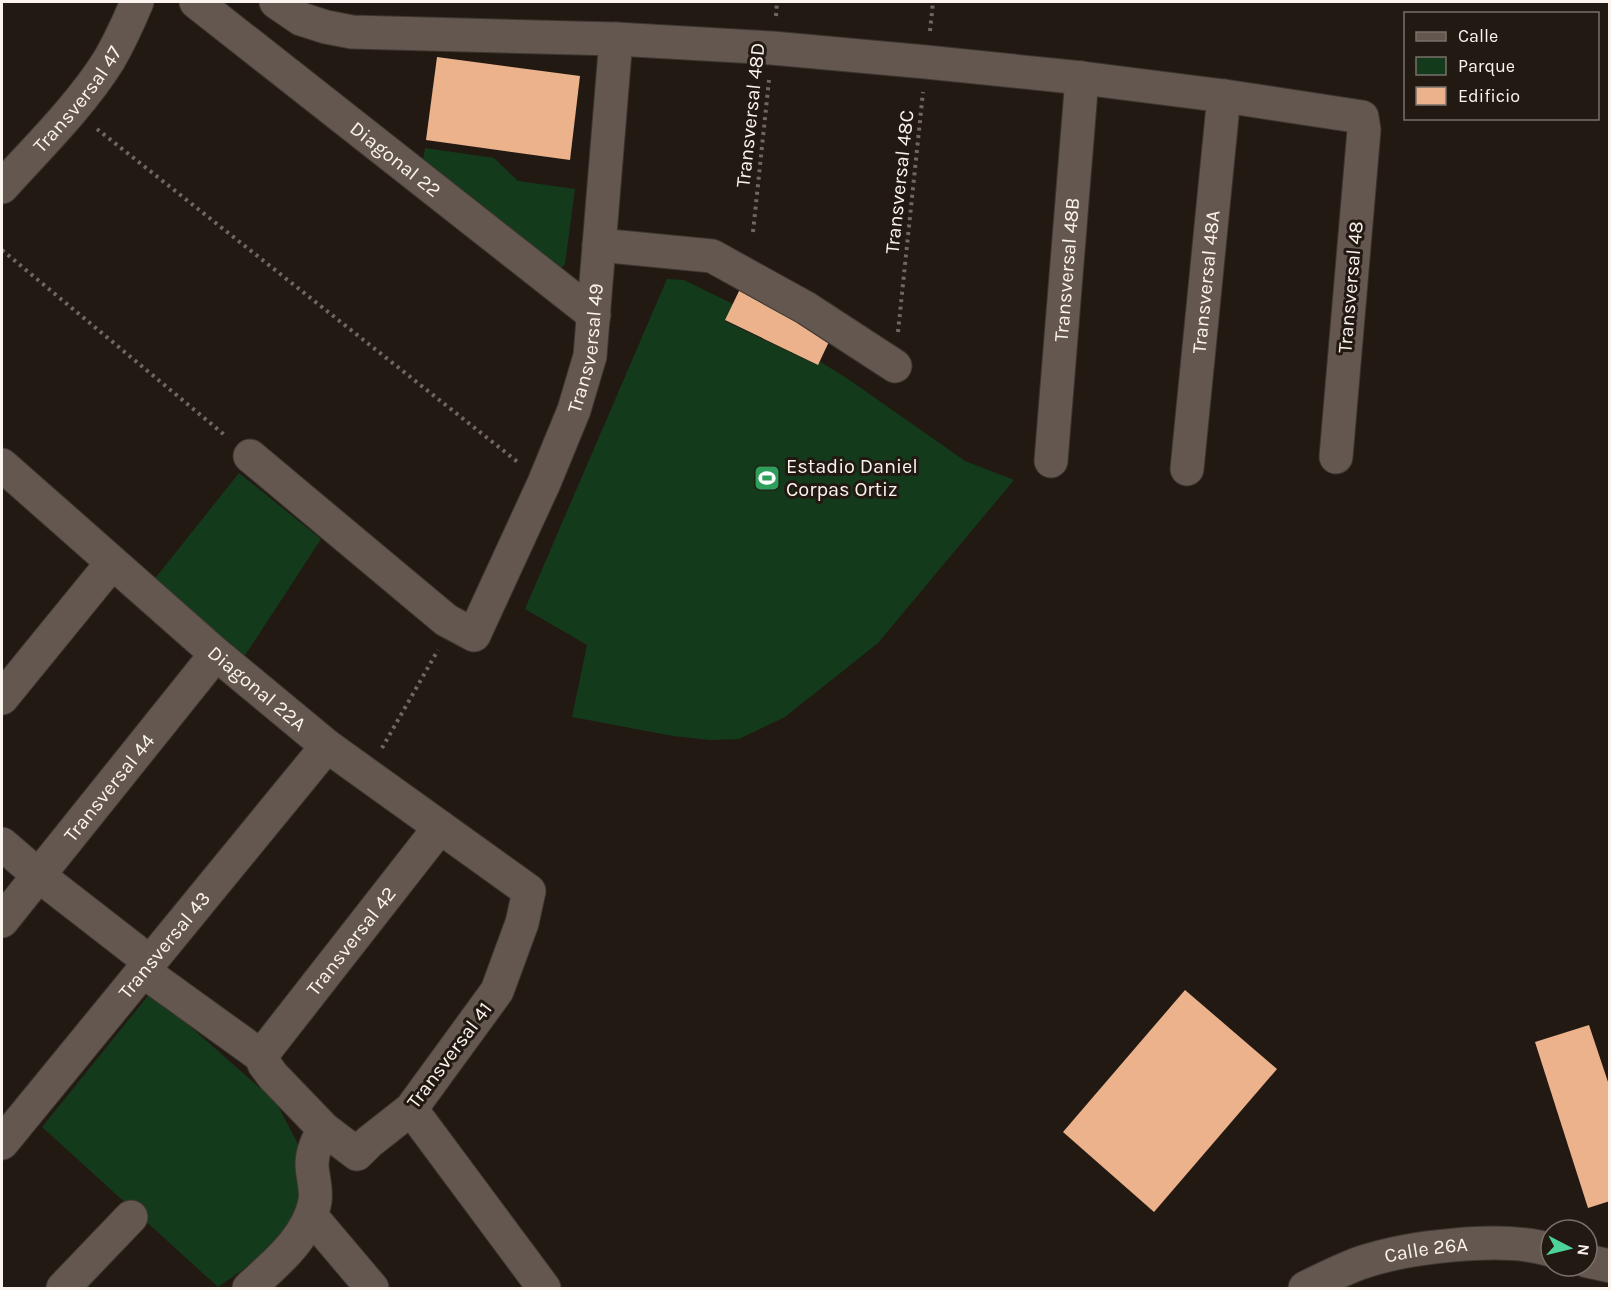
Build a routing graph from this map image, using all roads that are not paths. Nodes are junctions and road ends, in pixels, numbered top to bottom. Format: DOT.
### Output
graph roads {
  1 [pos="137,2"];
  2 [pos="196,2"];
  3 [pos="276,2"];
  4 [pos="616,39"];
  5 [pos="1082,78"];
  6 [pos="1224,96"];
  7 [pos="2,187"];
  8 [pos="599,245"];
  9 [pos="594,315"];
  10 [pos="895,366"];
  11 [pos="250,456"];
  12 [pos="1336,457"];
  13 [pos="1051,461"];
  14 [pos="3,470"];
  15 [pos="1187,470"];
  16 [pos="112,563"];
  17 [pos="216,654"];
  18 [pos="2,698"];
  19 [pos="327,746"];
  20 [pos="440,827"];
  21 [pos="2,844"];
  22 [pos="38,875"];
  23 [pos="529,891"];
  24 [pos="2,921"];
  25 [pos="146,966"];
  26 [pos="261,1056"];
  27 [pos="411,1109"];
  28 [pos="324,1129"];
  29 [pos="2,1143"];
  30 [pos="311,1216"];
  31 [pos="131,1217"];
  32 [pos="1539,1247"];
  33 [pos="63,1288"];
  34 [pos="249,1288"];
  35 [pos="372,1288"];
  36 [pos="544,1288"];
  37 [pos="1305,1288"];
  1 -- 7 [label="street, Transversal 47"];
  2 -- 9 [label="street, Diagonal 22"];
  3 -- 4 [label="street"];
  4 -- 5 [label="street"];
  4 -- 8 [label="street, Transversal 49"];
  5 -- 6 [label="street"];
  5 -- 13 [label="street, Transversal 48B"];
  6 -- 12 [label="street, Transversal 48"];
  6 -- 15 [label="street, Transversal 48A"];
  8 -- 9 [label="street, Transversal 49"];
  8 -- 10 [label="street"];
  9 -- 11 [label="street, Transversal 49"];
  14 -- 16 [label="street, Diagonal 22A"];
  16 -- 17 [label="street, Diagonal 22A"];
  16 -- 18 [label="street"];
  17 -- 19 [label="street, Diagonal 22A"];
  17 -- 22 [label="street, Transversal 44"];
  19 -- 20 [label="street, Diagonal 22A"];
  19 -- 25 [label="street, Transversal 43"];
  20 -- 23 [label="street, Diagonal 22A"];
  20 -- 26 [label="street, Transversal 42"];
  21 -- 22 [label="street"];
  22 -- 24 [label="street, Transversal 44"];
  22 -- 25 [label="street"];
  23 -- 27 [label="street, Transversal 41"];
  25 -- 26 [label="street"];
  25 -- 29 [label="street, Transversal 43"];
  26 -- 28 [label="street"];
  27 -- 28 [label="street, Transversal 41"];
  27 -- 36 [label="street"];
  28 -- 30 [label="street"];
  30 -- 34 [label="street"];
  30 -- 35 [label="street"];
  31 -- 33 [label="street"];
  32 -- 37 [label="street, Calle 26A"];
}
